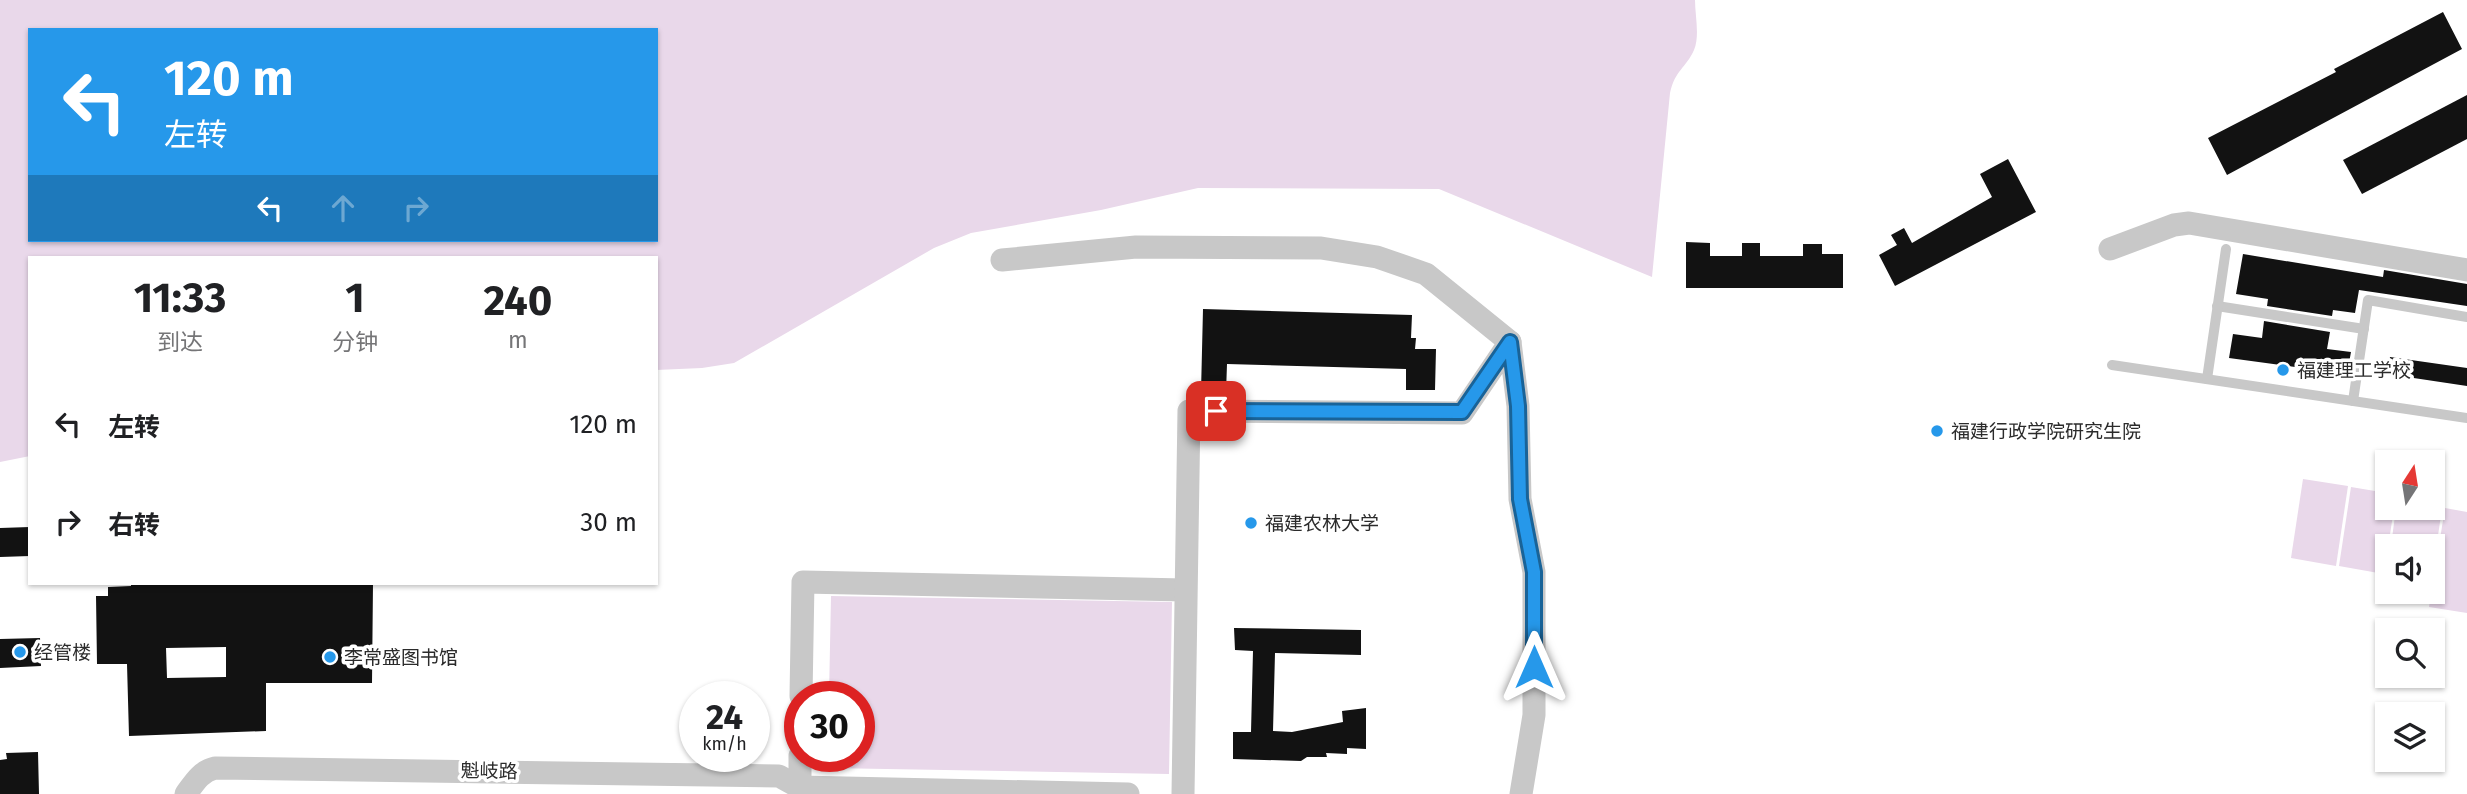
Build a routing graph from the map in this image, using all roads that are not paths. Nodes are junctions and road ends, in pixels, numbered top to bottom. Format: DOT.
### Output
graph roads {
  1 [pos="2110,249"];
  2 [pos="2226,249"];
  3 [pos="1002,260"];
  4 [pos="2467,270"];
  5 [pos="2217,306"];
  6 [pos="2467,317"];
  7 [pos="2364,329"];
  8 [pos="1510,342"];
  9 [pos="2112,365"];
  10 [pos="2207,379"];
  11 [pos="2353,401"];
  12 [pos="2467,418"];
  13 [pos="1185,590"];
  14 [pos="801,681"];
  15 [pos="800,772"];
  16 [pos="799,791"];
  17 [pos="186,794"];
  18 [pos="1128,794"];
  19 [pos="1183,794"];
  20 [pos="1521,794"];
  1 -- 4 [label="street"];
  2 -- 5 [label="lane"];
  3 -- 8 [label="street"];
  5 -- 7 [label="lane"];
  5 -- 10 [label="lane"];
  6 -- 7 [label="lane"];
  7 -- 11 [label="lane"];
  8 -- 13 [label="street"];
  8 -- 20 [label="street"];
  9 -- 10 [label="lane"];
  10 -- 11 [label="lane"];
  11 -- 12 [label="lane"];
  13 -- 14 [label="street"];
  13 -- 19 [label="street"];
  15 -- 16 [label="street"];
  16 -- 17 [label="street, 魁岐路"];
  16 -- 18 [label="street, 魁岐路"];
}
